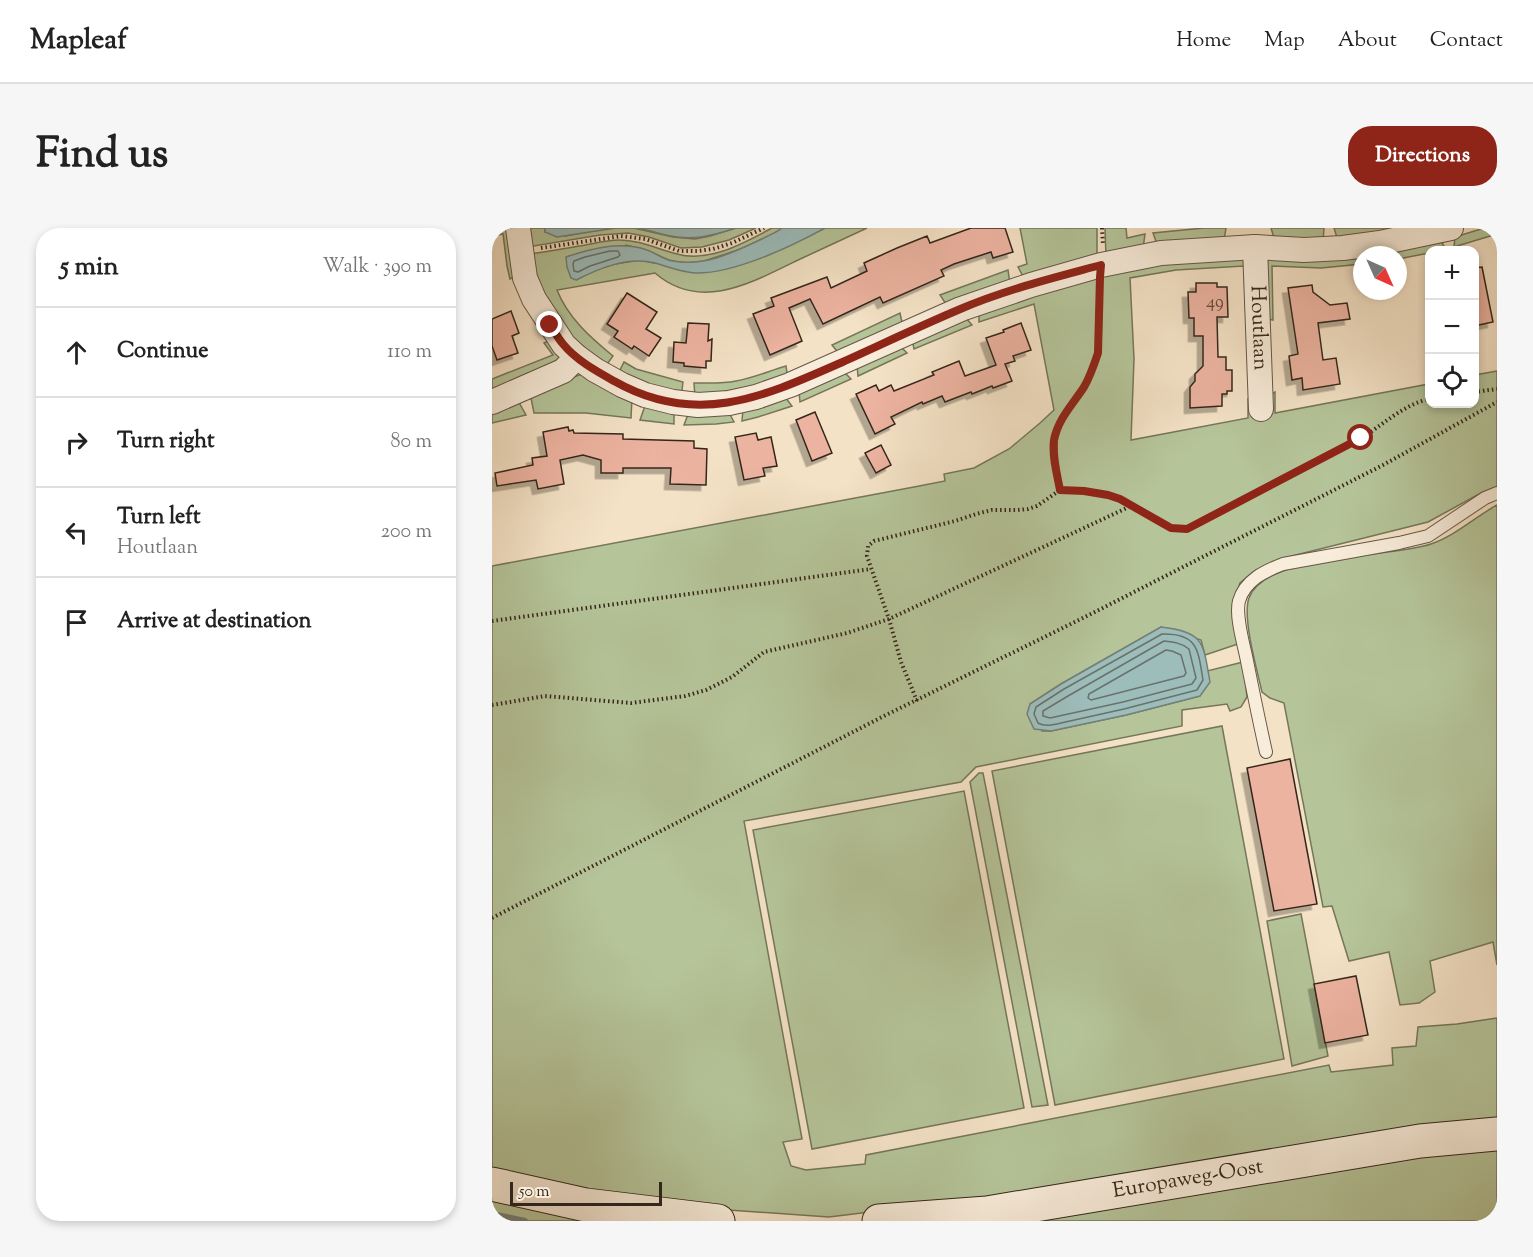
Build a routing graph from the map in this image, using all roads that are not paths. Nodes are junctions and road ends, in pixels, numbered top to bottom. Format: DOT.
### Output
graph roads {
  1 [pos="1451,228"];
  2 [pos="519,240"];
  3 [pos="1255,247"];
  4 [pos="577,357"];
  5 [pos="492,402"];
  6 [pos="1261,409"];
  7 [pos="1497,493"];
  8 [pos="1266,752"];
  9 [pos="1497,1134"];
  10 [pos="492,1184"];
  11 [pos="718,1221"];
  12 [pos="879,1221"];
  1 -- 3 [label="street"];
  2 -- 4 [label="street"];
  3 -- 4 [label="street"];
  3 -- 6 [label="street, Houtlaan"];
  4 -- 5 [label="street"];
  7 -- 8 [label="lane"];
  9 -- 12 [label="main road, Europaweg-Oost"];
  10 -- 11 [label="main road"];
}
